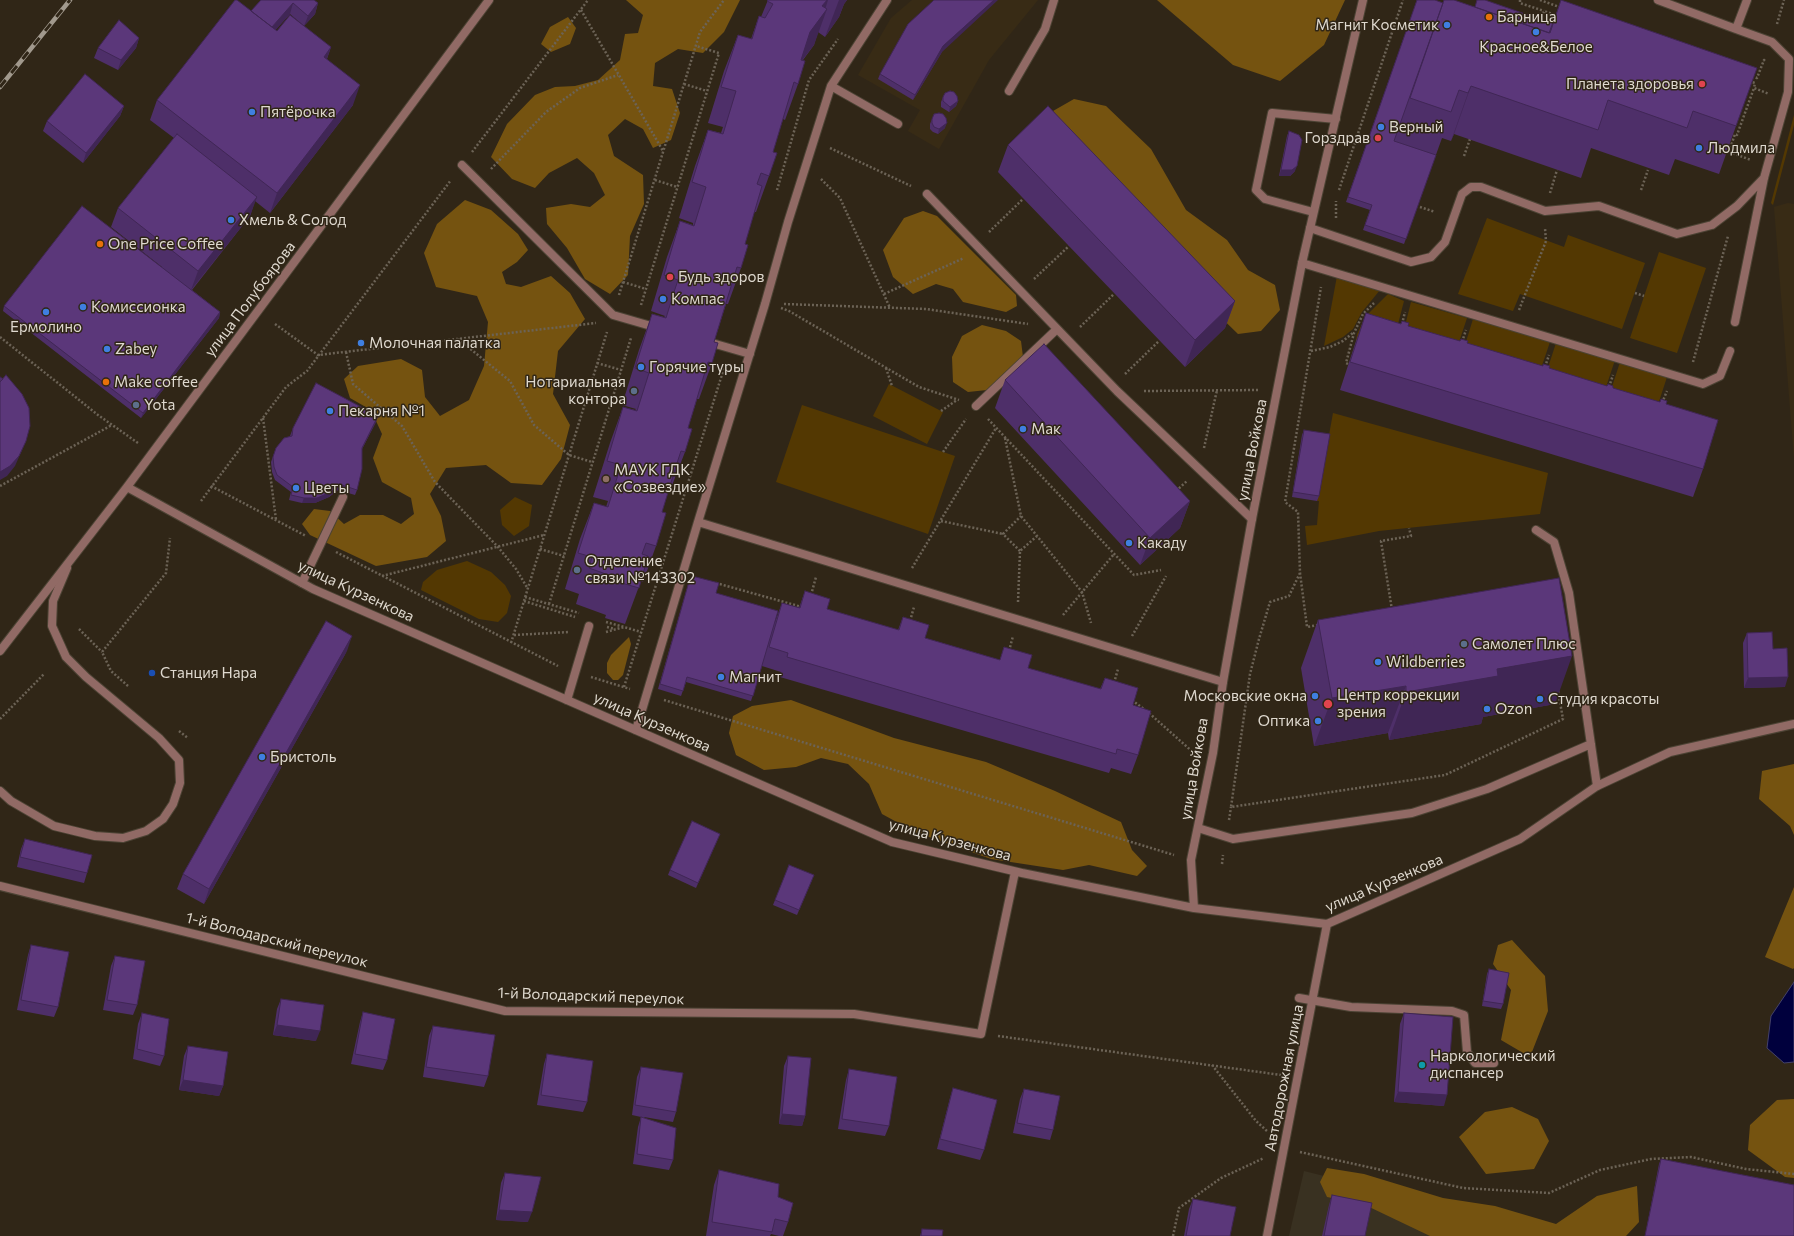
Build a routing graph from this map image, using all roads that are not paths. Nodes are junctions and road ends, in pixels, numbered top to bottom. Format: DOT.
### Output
graph roads {
  1 [pos="489,0"];
  2 [pos="887,0"];
  3 [pos="1054,0"];
  4 [pos="1363,0"];
  5 [pos="1658,0"];
  6 [pos="1747,0"];
  7 [pos="1736,29"];
  8 [pos="831,86"];
  9 [pos="1008,91"];
  10 [pos="1336,119"];
  11 [pos="898,124"];
  12 [pos="462,165"];
  13 [pos="1764,178"];
  14 [pos="928,194"];
  15 [pos="1313,212"];
  16 [pos="1310,228"];
  17 [pos="1302,263"];
  18 [pos="1735,322"];
  19 [pos="661,328"];
  20 [pos="1056,329"];
  21 [pos="712,343"];
  22 [pos="1730,351"];
  23 [pos="750,354"];
  24 [pos="976,406"];
  25 [pos="127,487"];
  26 [pos="343,497"];
  27 [pos="1252,519"];
  28 [pos="698,522"];
  29 [pos="1536,530"];
  30 [pos="77,552"];
  31 [pos="302,583"];
  32 [pos="588,631"];
  33 [pos="0,651"];
  34 [pos="1222,682"];
  35 [pos="567,700"];
  36 [pos="1794,724"];
  37 [pos="636,730"];
  38 [pos="1591,744"];
  39 [pos="1597,786"];
  40 [pos="0,791"];
  41 [pos="1198,828"];
  42 [pos="1015,872"];
  43 [pos="0,886"];
  44 [pos="1194,908"];
  45 [pos="1327,924"];
  46 [pos="1299,998"];
  47 [pos="1314,1001"];
  48 [pos="1494,1063"];
  49 [pos="1267,1236"];
  1 -- 25 [label="street, улица Полубоярова"];
  2 -- 8 [label="street"];
  3 -- 9 [label="street"];
  4 -- 10 [label="street, улица Войкова"];
  5 -- 7 [label="street"];
  6 -- 7 [label="street"];
  7 -- 13 [label="street"];
  8 -- 11 [label="street"];
  8 -- 23 [label="street"];
  10 -- 15 [label="street, улица Войкова"];
  10 -- 15 [label="street"];
  12 -- 19 [label="street"];
  13 -- 16 [label="street"];
  13 -- 18 [label="street"];
  14 -- 20 [label="street"];
  15 -- 16 [label="street, улица Войкова"];
  16 -- 17 [label="street, улица Войкова"];
  17 -- 22 [label="street"];
  17 -- 27 [label="street, улица Войкова"];
  20 -- 24 [label="street"];
  20 -- 27 [label="street"];
  21 -- 23 [label="street"];
  23 -- 28 [label="street"];
  25 -- 30 [label="street, улица Полубоярова"];
  25 -- 31 [label="street, улица Курзенкова"];
  26 -- 31 [label="street"];
  27 -- 34 [label="street, улица Войкова"];
  28 -- 34 [label="street"];
  28 -- 37 [label="street"];
  29 -- 38 [label="street"];
  30 -- 33 [label="street, улица Полубоярова"];
  30 -- 40 [label="street"];
  31 -- 35 [label="street, улица Курзенкова"];
  32 -- 35 [label="street"];
  34 -- 41 [label="street, улица Войкова"];
  35 -- 37 [label="street, улица Курзенкова"];
  36 -- 39 [label="street, улица Курзенкова"];
  37 -- 42 [label="street, улица Курзенкова"];
  38 -- 39 [label="street"];
  38 -- 41 [label="street"];
  39 -- 45 [label="street, улица Курзенкова"];
  41 -- 44 [label="street, улица Войкова"];
  42 -- 43 [label="street, 1-й Володарский переулок"];
  42 -- 44 [label="street, улица Курзенкова"];
  44 -- 45 [label="street, улица Курзенкова"];
  45 -- 47 [label="street, Автодорожная улица"];
  46 -- 47 [label="street"];
  47 -- 48 [label="street"];
  47 -- 49 [label="street, Автодорожная улица"];
}
